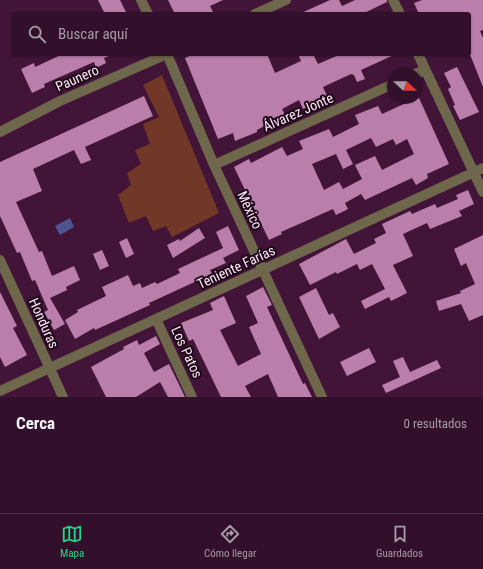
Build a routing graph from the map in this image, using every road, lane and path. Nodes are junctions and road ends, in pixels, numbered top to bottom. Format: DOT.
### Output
graph roads {
  1 [pos="141,0"];
  2 [pos="286,0"];
  3 [pos="393,0"];
  4 [pos="147,12"];
  5 [pos="259,12"];
  6 [pos="399,12"];
  7 [pos="162,56"];
  8 [pos="168,56"];
  9 [pos="419,56"];
  10 [pos="425,70"];
  11 [pos="387,87"];
  12 [pos="0,132"];
  13 [pos="214,165"];
  14 [pos="478,170"];
  15 [pos="483,192"];
  16 [pos="0,260"];
  17 [pos="262,270"];
  18 [pos="156,319"];
  19 [pos="49,368"];
  20 [pos="0,391"];
  21 [pos="63,397"];
  22 [pos="192,397"];
  23 [pos="322,397"];
  1 -- 4 [label="street"];
  2 -- 5 [label="street"];
  3 -- 6 [label="street"];
  7 -- 12 [label="street, Paunero"];
  8 -- 13 [label="street, México"];
  9 -- 10 [label="street"];
  10 -- 14 [label="street"];
  11 -- 13 [label="street, Álvarez Jonte"];
  13 -- 17 [label="street, México"];
  14 -- 15 [label="street"];
  14 -- 17 [label="street, Teniente Farías"];
  16 -- 19 [label="street, Honduras"];
  17 -- 18 [label="street, Teniente Farías"];
  17 -- 23 [label="street, México"];
  18 -- 19 [label="street, Teniente Farías"];
  18 -- 22 [label="street, Los Patos"];
  19 -- 20 [label="street, Teniente Farías"];
  19 -- 21 [label="street, Honduras"];
}
